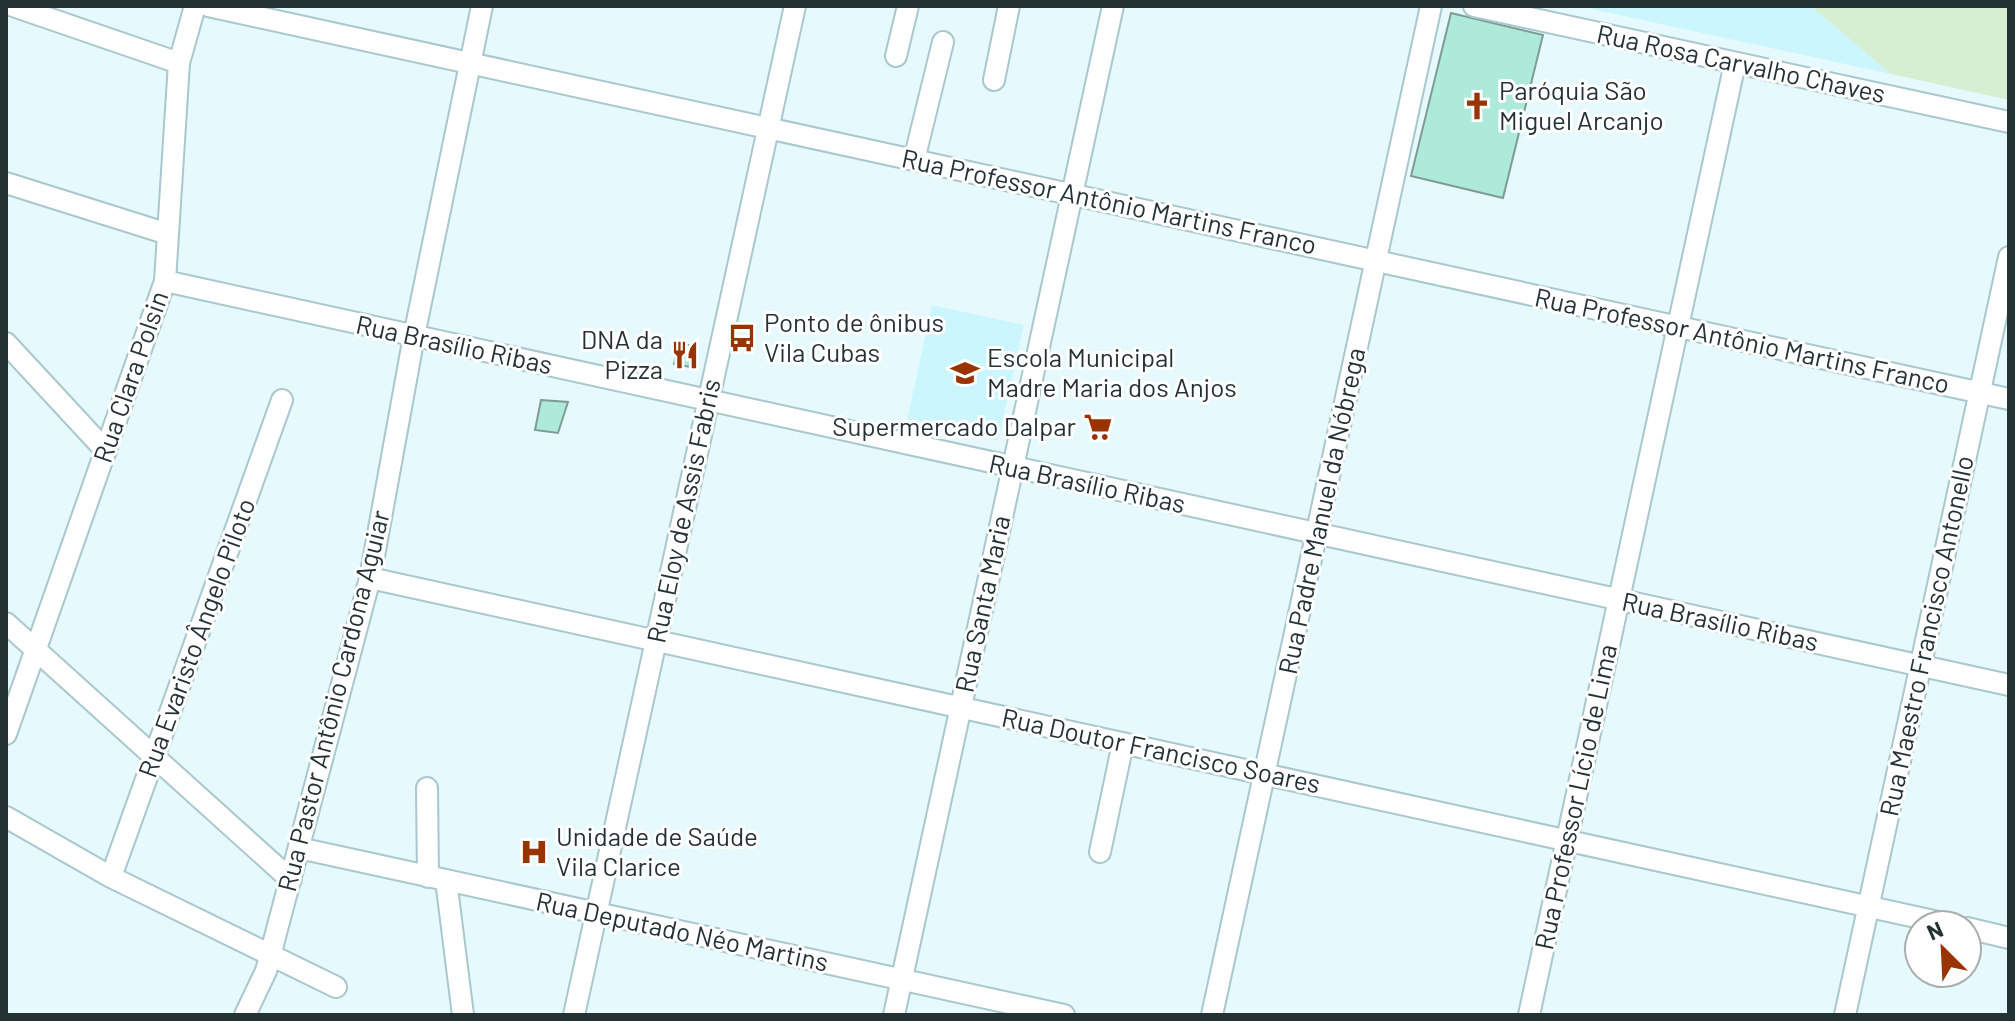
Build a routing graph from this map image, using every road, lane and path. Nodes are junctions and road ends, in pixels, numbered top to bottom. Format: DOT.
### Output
graph roads {
  1 [pos="13,6"];
  2 [pos="195,6"];
  3 [pos="208,6"];
  4 [pos="482,6"];
  5 [pos="795,6"];
  6 [pos="908,6"];
  7 [pos="1009,6"];
  8 [pos="1113,6"];
  9 [pos="1431,6"];
  10 [pos="1474,6"];
  11 [pos="943,42"];
  12 [pos="896,56"];
  13 [pos="179,63"];
  14 [pos="470,63"];
  15 [pos="1735,63"];
  16 [pos="994,80"];
  17 [pos="2009,122"];
  18 [pos="768,128"];
  19 [pos="914,160"];
  20 [pos="6,183"];
  21 [pos="1072,195"];
  22 [pos="168,234"];
  23 [pos="2009,257"];
  24 [pos="1376,261"];
  25 [pos="165,281"];
  26 [pos="1678,327"];
  27 [pos="414,336"];
  28 [pos="6,343"];
  29 [pos="1980,393"];
  30 [pos="2009,399"];
  31 [pos="282,400"];
  32 [pos="708,401"];
  33 [pos="106,451"];
  34 [pos="1013,467"];
  35 [pos="1317,534"];
  36 [pos="370,578"];
  37 [pos="1619,600"];
  38 [pos="6,623"];
  39 [pos="656,641"];
  40 [pos="36,650"];
  41 [pos="1920,666"];
  42 [pos="2009,685"];
  43 [pos="960,707"];
  44 [pos="6,734"];
  45 [pos="1123,743"];
  46 [pos="154,757"];
  47 [pos="1265,774"];
  48 [pos="427,788"];
  49 [pos="6,817"];
  50 [pos="1567,841"];
  51 [pos="299,848"];
  52 [pos="1100,852"];
  53 [pos="111,877"];
  54 [pos="437,878"];
  55 [pos="291,880"];
  56 [pos="1868,907"];
  57 [pos="596,913"];
  58 [pos="1903,914"];
  59 [pos="1983,932"];
  60 [pos="2009,938"];
  61 [pos="270,957"];
  62 [pos="901,979"];
  63 [pos="336,987"];
  64 [pos="1053,1014"];
  65 [pos="245,1015"];
  66 [pos="463,1015"];
  67 [pos="574,1015"];
  68 [pos="894,1015"];
  69 [pos="1212,1015"];
  70 [pos="1529,1015"];
  71 [pos="1845,1015"];
  1 -- 13 [label="street"];
  2 -- 13 [label="street, Rua Clara Polsin"];
  3 -- 14 [label="street, Rua Professor Antônio Martins Franco"];
  4 -- 14 [label="street, Rua Pastor Antônio Cardona Aguiar"];
  5 -- 18 [label="street, Rua Eloy de Assis Fabris"];
  6 -- 12 [label="street"];
  7 -- 16 [label="street"];
  8 -- 21 [label="street, Rua Santa Maria"];
  9 -- 24 [label="street, Rua Padre Manuel da Nóbrega"];
  10 -- 15 [label="street, Rua Rosa Carvalho Chaves"];
  11 -- 19 [label="street"];
  13 -- 22 [label="street, Rua Clara Polsin"];
  14 -- 18 [label="street, Rua Professor Antônio Martins Franco"];
  14 -- 27 [label="street, Rua Pastor Antônio Cardona Aguiar"];
  15 -- 17 [label="street, Rua Rosa Carvalho Chaves"];
  15 -- 26 [label="street, Rua Professor Lício de Lima"];
  18 -- 19 [label="street, Rua Professor Antônio Martins Franco"];
  18 -- 32 [label="street, Rua Eloy de Assis Fabris"];
  19 -- 21 [label="street, Rua Professor Antônio Martins Franco"];
  20 -- 22 [label="street"];
  21 -- 24 [label="street, Rua Professor Antônio Martins Franco"];
  21 -- 34 [label="street, Rua Santa Maria"];
  22 -- 25 [label="street, Rua Clara Polsin"];
  23 -- 29 [label="street, Rua Maestro Francisco Antonello"];
  24 -- 26 [label="street, Rua Professor Antônio Martins Franco"];
  24 -- 35 [label="street, Rua Padre Manuel da Nóbrega"];
  25 -- 27 [label="street, Rua Brasílio Ribas"];
  25 -- 33 [label="street, Rua Clara Polsin"];
  26 -- 29 [label="street, Rua Professor Antônio Martins Franco"];
  26 -- 37 [label="street, Rua Professor Lício de Lima"];
  27 -- 32 [label="street, Rua Brasílio Ribas"];
  27 -- 36 [label="street, Rua Pastor Antônio Cardona Aguiar"];
  28 -- 33 [label="street"];
  29 -- 30 [label="street, Rua Professor Antônio Martins Franco"];
  29 -- 41 [label="street, Rua Maestro Francisco Antonello"];
  31 -- 46 [label="street, Rua Evaristo Ângelo Piloto"];
  32 -- 34 [label="street, Rua Brasílio Ribas"];
  32 -- 39 [label="street, Rua Eloy de Assis Fabris"];
  33 -- 40 [label="street, Rua Clara Polsin"];
  34 -- 35 [label="street, Rua Brasílio Ribas"];
  34 -- 43 [label="street, Rua Santa Maria"];
  35 -- 37 [label="street, Rua Brasílio Ribas"];
  35 -- 47 [label="street, Rua Padre Manuel da Nóbrega"];
  36 -- 39 [label="street, Rua Doutor Francisco Soares"];
  36 -- 51 [label="street, Rua Pastor Antônio Cardona Aguiar"];
  37 -- 41 [label="street, Rua Brasílio Ribas"];
  37 -- 50 [label="street, Rua Professor Lício de Lima"];
  38 -- 40 [label="street"];
  39 -- 43 [label="street, Rua Doutor Francisco Soares"];
  39 -- 57 [label="street, Rua Eloy de Assis Fabris"];
  40 -- 44 [label="street, Rua Clara Polsin"];
  40 -- 46 [label="street"];
  41 -- 42 [label="street, Rua Brasílio Ribas"];
  41 -- 56 [label="street, Rua Maestro Francisco Antonello"];
  43 -- 45 [label="street, Rua Doutor Francisco Soares"];
  43 -- 62 [label="street, Rua Santa Maria"];
  45 -- 47 [label="street, Rua Doutor Francisco Soares"];
  45 -- 52 [label="street"];
  46 -- 53 [label="street, Rua Evaristo Ângelo Piloto"];
  46 -- 55 [label="street"];
  47 -- 50 [label="street, Rua Doutor Francisco Soares"];
  47 -- 69 [label="street, Rua Padre Manuel da Nóbrega"];
  48 -- 54 [label="street"];
  49 -- 53 [label="street"];
  50 -- 56 [label="street, Rua Doutor Francisco Soares"];
  50 -- 70 [label="street, Rua Professor Lício de Lima"];
  51 -- 54 [label="street, Rua Deputado Néo Martins"];
  51 -- 55 [label="street, Rua Pastor Antônio Cardona Aguiar"];
  53 -- 61 [label="street"];
  54 -- 57 [label="street, Rua Deputado Néo Martins"];
  54 -- 66 [label="street"];
  55 -- 61 [label="street, Rua Pastor Antônio Cardona Aguiar"];
  56 -- 58 [label="street, Rua Doutor Francisco Soares"];
  56 -- 71 [label="street, Rua Maestro Francisco Antonello"];
  57 -- 62 [label="street, Rua Deputado Néo Martins"];
  57 -- 67 [label="street, Rua Eloy de Assis Fabris"];
  59 -- 60 [label="street"];
  61 -- 63 [label="street"];
  61 -- 65 [label="street, Rua Pastor Antônio Cardona Aguiar"];
  62 -- 64 [label="street, Rua Deputado Néo Martins"];
  62 -- 68 [label="street, Rua Santa Maria"];
}
